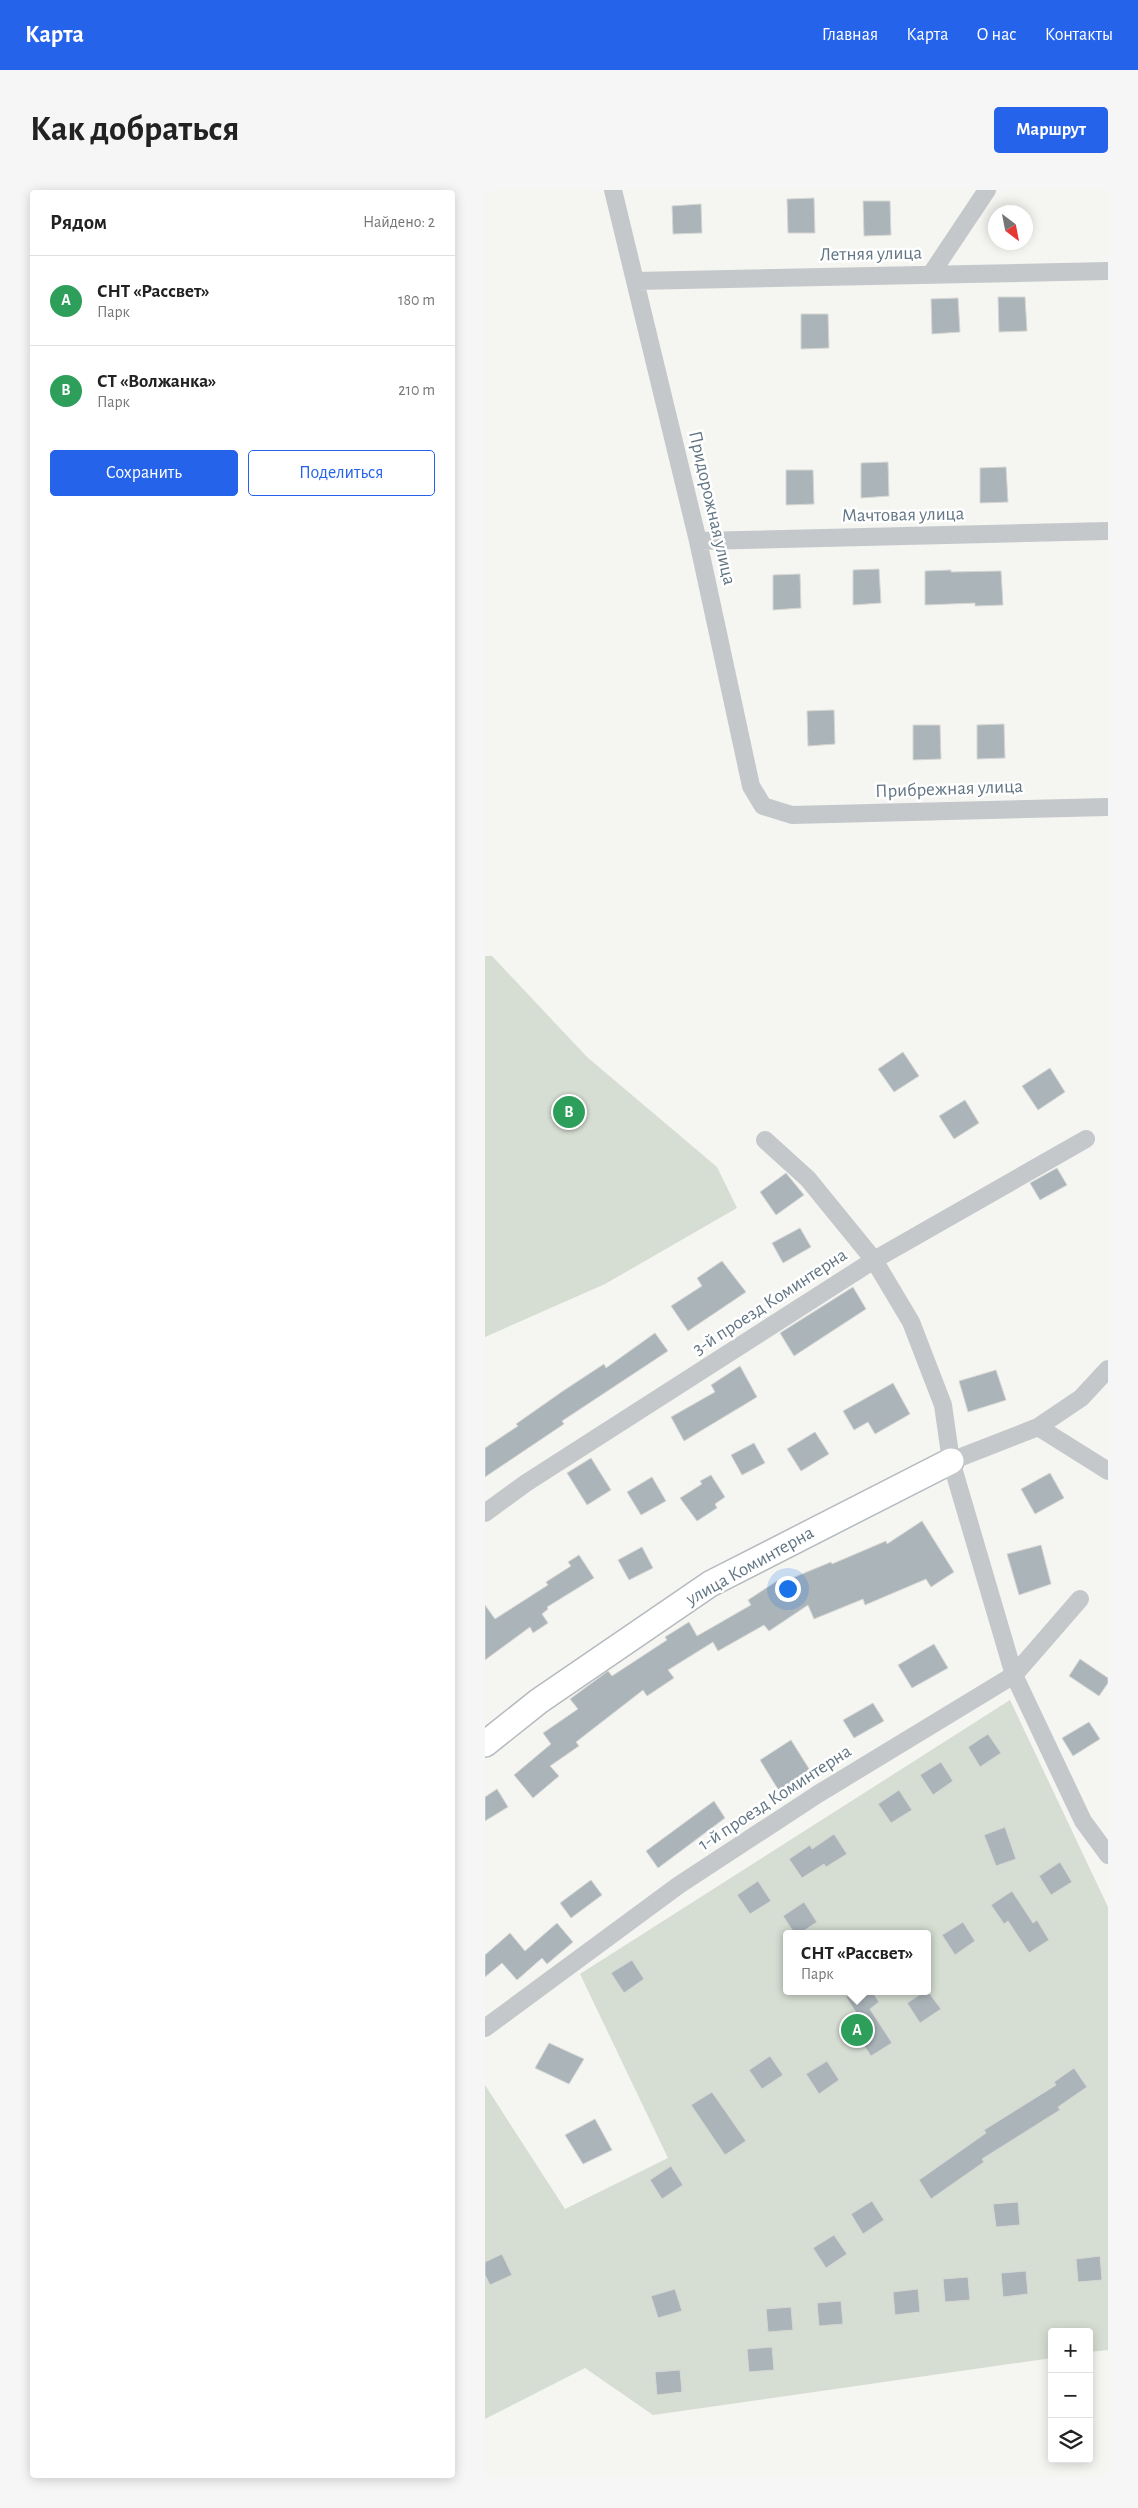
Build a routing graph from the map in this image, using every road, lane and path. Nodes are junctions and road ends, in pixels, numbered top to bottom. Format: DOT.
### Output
graph roads {
  1 [pos="613,190"];
  2 [pos="987,190"];
  3 [pos="1108,271"];
  4 [pos="931,274"];
  5 [pos="636,281"];
  6 [pos="1108,531"];
  7 [pos="698,540"];
  8 [pos="1108,807"];
  9 [pos="792,815"];
  10 [pos="765,1140"];
  11 [pos="1085,1140"];
  12 [pos="874,1260"];
  13 [pos="1108,1369"];
  14 [pos="1038,1428"];
  15 [pos="951,1461"];
  16 [pos="1108,1471"];
  17 [pos="485,1513"];
  18 [pos="1080,1599"];
  19 [pos="1014,1675"];
  20 [pos="485,1744"];
  21 [pos="1108,1855"];
  22 [pos="485,2028"];
  1 -- 5 [label="street, Придорожная улица"];
  2 -- 4 [label="street"];
  3 -- 4 [label="street, Летняя улица"];
  4 -- 5 [label="street, Летняя улица"];
  5 -- 7 [label="street, Придорожная улица"];
  6 -- 7 [label="street, Мачтовая улица"];
  7 -- 9 [label="street, Придорожная улица"];
  8 -- 9 [label="street, Прибрежная улица"];
  10 -- 12 [label="street"];
  11 -- 12 [label="street, 3-й проезд Коминтерна"];
  12 -- 15 [label="street"];
  12 -- 17 [label="street, 3-й проезд Коминтерна"];
  13 -- 14 [label="street, улица Коминтерна"];
  14 -- 15 [label="street, улица Коминтерна"];
  14 -- 16 [label="street"];
  15 -- 19 [label="street"];
  15 -- 20 [label="street, улица Коминтерна"];
  18 -- 19 [label="street, 1-й проезд Коминтерна"];
  19 -- 21 [label="street"];
  19 -- 22 [label="street, 1-й проезд Коминтерна"];
}
